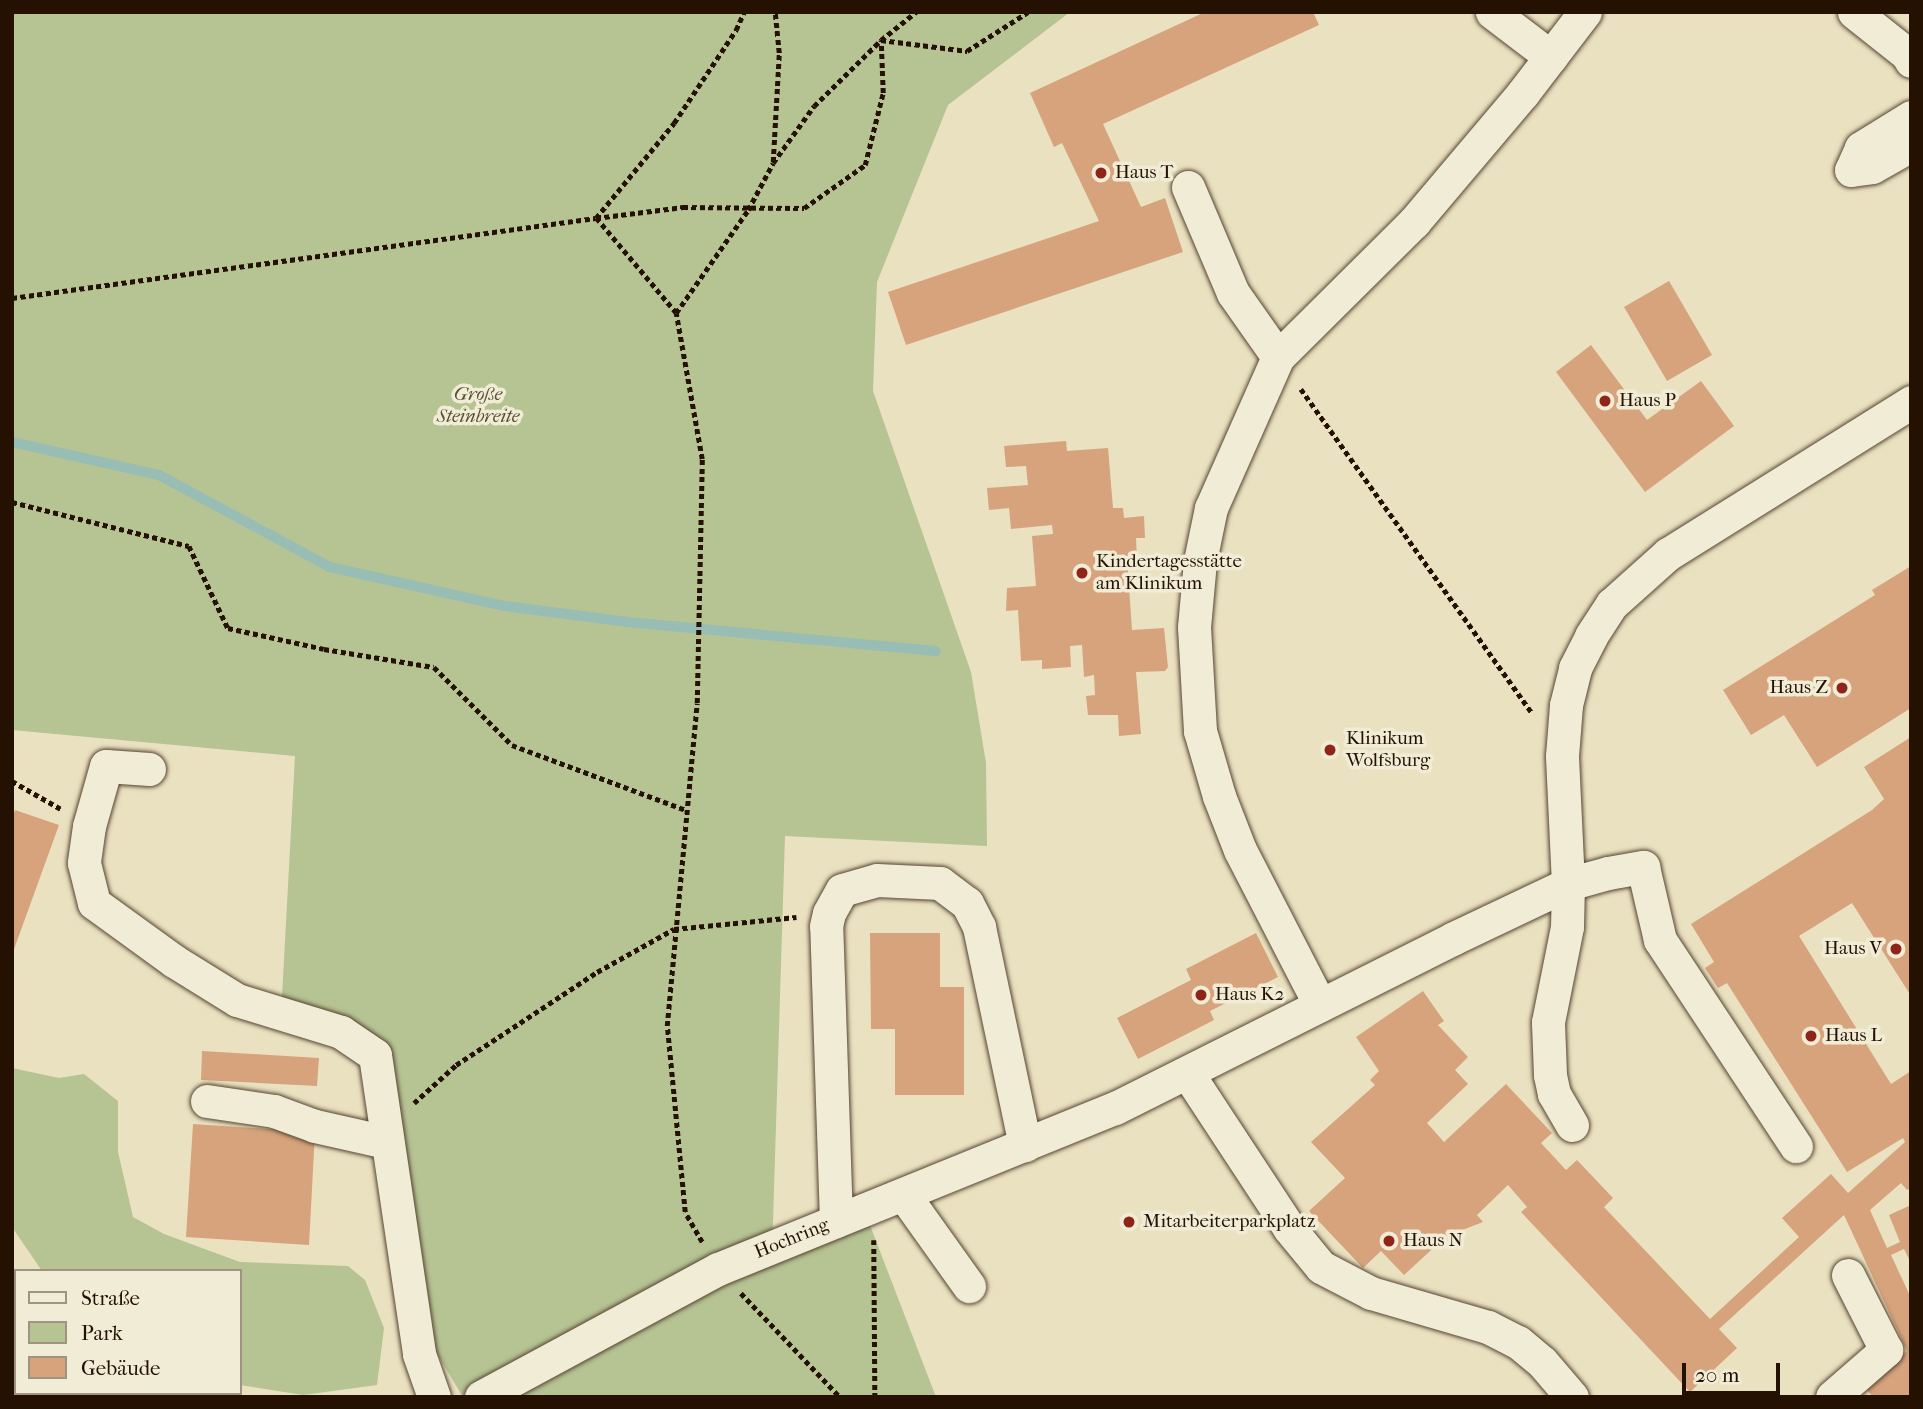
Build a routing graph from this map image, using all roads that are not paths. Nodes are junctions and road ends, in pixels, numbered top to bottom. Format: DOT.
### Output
graph roads {
  1 [pos="1492,12"];
  2 [pos="1586,12"];
  3 [pos="1854,12"];
  4 [pos="1910,56"];
  5 [pos="1551,57"];
  6 [pos="1911,117"];
  7 [pos="1911,145"];
  8 [pos="1188,187"];
  9 [pos="1278,356"];
  10 [pos="1911,402"];
  11 [pos="149,769"];
  12 [pos="1568,884"];
  13 [pos="1320,1005"];
  14 [pos="1188,1074"];
  15 [pos="207,1101"];
  16 [pos="1572,1125"];
  17 [pos="385,1135"];
  18 [pos="1025,1145"];
  19 [pos="1796,1146"];
  20 [pos="904,1195"];
  21 [pos="835,1221"];
  22 [pos="1847,1275"];
  23 [pos="969,1286"];
  24 [pos="124,1397"];
  25 [pos="140,1397"];
  26 [pos="434,1397"];
  27 [pos="481,1397"];
  28 [pos="1572,1397"];
  29 [pos="1832,1397"];
  1 -- 5 [label="street"];
  2 -- 5 [label="street"];
  3 -- 4 [label="street"];
  5 -- 9 [label="street"];
  6 -- 7 [label="street"];
  8 -- 9 [label="street"];
  9 -- 13 [label="street"];
  10 -- 12 [label="street"];
  11 -- 17 [label="street"];
  12 -- 13 [label="street, Hochring"];
  12 -- 16 [label="street"];
  12 -- 19 [label="street, Hochring"];
  13 -- 14 [label="street, Hochring"];
  14 -- 18 [label="street, Hochring"];
  14 -- 28 [label="street"];
  15 -- 17 [label="street"];
  17 -- 26 [label="street"];
  18 -- 20 [label="street, Hochring"];
  18 -- 21 [label="street"];
  20 -- 21 [label="street, Hochring"];
  20 -- 23 [label="street"];
  21 -- 27 [label="street, Hochring"];
  22 -- 29 [label="street"];
  24 -- 25 [label="street"];
}
